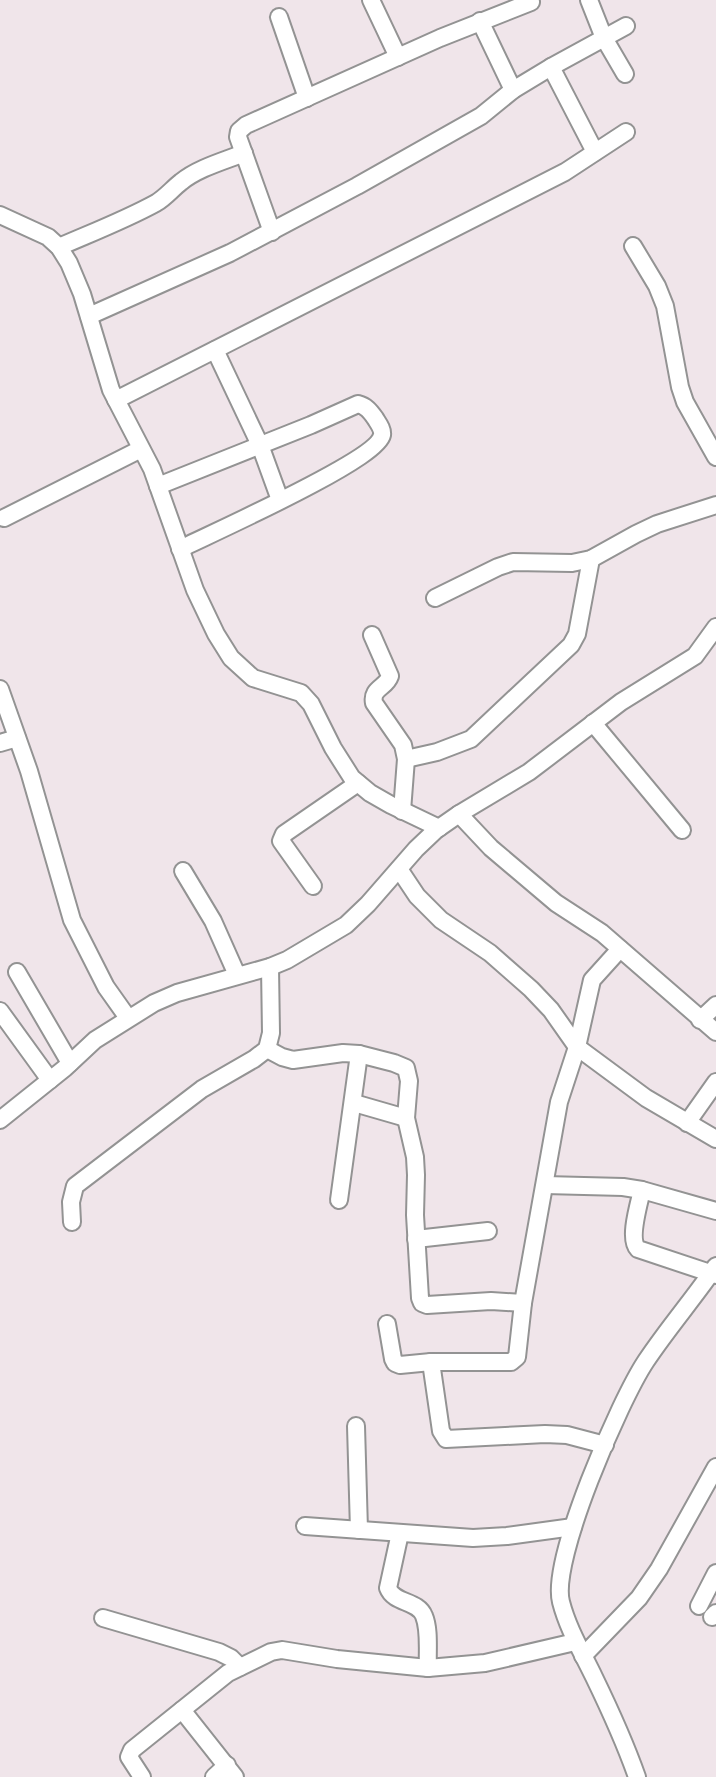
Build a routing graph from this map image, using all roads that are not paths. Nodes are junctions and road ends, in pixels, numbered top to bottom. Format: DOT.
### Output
graph roads {
  1 [pos="371,0"];
  2 [pos="589,0"];
  3 [pos="531,2"];
  4 [pos="279,17"];
  5 [pos="480,21"];
  6 [pos="626,26"];
  7 [pos="604,38"];
  8 [pos="398,57"];
  9 [pos="551,67"];
  10 [pos="625,74"];
  11 [pos="513,90"];
  12 [pos="307,98"];
  13 [pos="626,132"];
  14 [pos="595,152"];
  15 [pos="244,153"];
  16 [pos="7,218"];
  17 [pos="0,231"];
  18 [pos="272,232"];
  19 [pos="633,246"];
  20 [pos="59,247"];
  21 [pos="89,316"];
  22 [pos="215,350"];
  23 [pos="116,400"];
  24 [pos="260,445"];
  25 [pos="141,449"];
  26 [pos="716,457"];
  27 [pos="158,486"];
  28 [pos="280,500"];
  29 [pos="716,505"];
  30 [pos="4,518"];
  31 [pos="180,549"];
  32 [pos="591,559"];
  33 [pos="435,598"];
  34 [pos="716,627"];
  35 [pos="372,635"];
  36 [pos="0,690"];
  37 [pos="593,723"];
  38 [pos="17,738"];
  39 [pos="0,742"];
  40 [pos="406,759"];
  41 [pos="358,783"];
  42 [pos="402,811"];
  43 [pos="459,814"];
  44 [pos="440,828"];
  45 [pos="682,830"];
  46 [pos="399,868"];
  47 [pos="183,871"];
  48 [pos="313,886"];
  49 [pos="620,949"];
  50 [pos="270,967"];
  51 [pos="17,972"];
  52 [pos="237,975"];
  53 [pos="716,1005"];
  54 [pos="0,1011"];
  55 [pos="128,1018"];
  56 [pos="700,1020"];
  57 [pos="716,1032"];
  58 [pos="577,1047"];
  59 [pos="267,1049"];
  60 [pos="359,1054"];
  61 [pos="70,1063"];
  62 [pos="50,1080"];
  63 [pos="716,1082"];
  64 [pos="354,1103"];
  65 [pos="406,1118"];
  66 [pos="0,1120"];
  67 [pos="687,1123"];
  68 [pos="716,1139"];
  69 [pos="545,1185"];
  70 [pos="642,1190"];
  71 [pos="339,1200"];
  72 [pos="716,1211"];
  73 [pos="72,1222"];
  74 [pos="488,1231"];
  75 [pos="416,1239"];
  76 [pos="714,1271"];
  77 [pos="523,1303"];
  78 [pos="387,1324"];
  79 [pos="431,1362"];
  80 [pos="357,1426"];
  81 [pos="605,1445"];
  82 [pos="716,1467"];
  83 [pos="305,1526"];
  84 [pos="573,1527"];
  85 [pos="359,1530"];
  86 [pos="400,1533"];
  87 [pos="716,1574"];
  88 [pos="699,1606"];
  89 [pos="103,1618"];
  90 [pos="579,1649"];
  91 [pos="240,1666"];
  92 [pos="428,1668"];
  93 [pos="182,1710"];
  94 [pos="231,1771"];
  95 [pos="142,1777"];
  96 [pos="214,1777"];
  97 [pos="637,1777"];
  1 -- 8 [label="street"];
  2 -- 7 [label="street"];
  3 -- 5 [label="street"];
  4 -- 12 [label="street"];
  5 -- 8 [label="street"];
  5 -- 11 [label="street"];
  6 -- 7 [label="street"];
  7 -- 9 [label="street"];
  7 -- 10 [label="street"];
  8 -- 12 [label="street"];
  9 -- 11 [label="street"];
  9 -- 14 [label="street"];
  11 -- 18 [label="street"];
  12 -- 15 [label="street"];
  13 -- 14 [label="street"];
  14 -- 22 [label="street"];
  15 -- 18 [label="street"];
  15 -- 20 [label="street"];
  16 -- 17 [label="street"];
  16 -- 20 [label="street"];
  18 -- 21 [label="street"];
  19 -- 26 [label="street"];
  20 -- 21 [label="street"];
  21 -- 23 [label="street"];
  22 -- 23 [label="street"];
  22 -- 24 [label="street"];
  23 -- 25 [label="street"];
  24 -- 27 [label="street"];
  24 -- 28 [label="street"];
  24 -- 28 [label="street"];
  25 -- 27 [label="street"];
  25 -- 30 [label="street"];
  27 -- 31 [label="street"];
  28 -- 31 [label="street"];
  29 -- 32 [label="street"];
  31 -- 41 [label="street"];
  32 -- 33 [label="street"];
  32 -- 40 [label="street"];
  34 -- 37 [label="street"];
  35 -- 40 [label="street"];
  36 -- 38 [label="street"];
  37 -- 43 [label="street"];
  37 -- 45 [label="street"];
  38 -- 39 [label="street"];
  38 -- 55 [label="street"];
  40 -- 42 [label="street"];
  41 -- 42 [label="street"];
  41 -- 48 [label="street"];
  42 -- 44 [label="street"];
  43 -- 44 [label="street"];
  43 -- 49 [label="street"];
  44 -- 46 [label="street"];
  46 -- 50 [label="street"];
  46 -- 58 [label="street"];
  47 -- 52 [label="street"];
  49 -- 56 [label="street"];
  49 -- 58 [label="street"];
  50 -- 52 [label="street"];
  50 -- 59 [label="street"];
  51 -- 61 [label="street"];
  52 -- 55 [label="street"];
  53 -- 56 [label="street"];
  54 -- 62 [label="street"];
  55 -- 61 [label="street"];
  56 -- 57 [label="street"];
  58 -- 67 [label="street"];
  58 -- 69 [label="street"];
  59 -- 60 [label="street"];
  59 -- 73 [label="street"];
  60 -- 64 [label="street"];
  60 -- 65 [label="street"];
  61 -- 62 [label="street"];
  62 -- 66 [label="street"];
  63 -- 67 [label="street"];
  64 -- 65 [label="street"];
  64 -- 71 [label="street"];
  65 -- 75 [label="street"];
  67 -- 68 [label="street"];
  69 -- 70 [label="street"];
  69 -- 77 [label="street"];
  70 -- 72 [label="street"];
  70 -- 76 [label="street"];
  74 -- 75 [label="street"];
  75 -- 77 [label="street"];
  76 -- 81 [label="street"];
  77 -- 79 [label="street"];
  78 -- 79 [label="street"];
  79 -- 81 [label="street"];
  80 -- 85 [label="street"];
  81 -- 84 [label="street"];
  82 -- 90 [label="street"];
  83 -- 85 [label="street"];
  84 -- 86 [label="street"];
  84 -- 90 [label="street"];
  85 -- 86 [label="street"];
  86 -- 92 [label="street"];
  87 -- 88 [label="street"];
  89 -- 91 [label="street"];
  90 -- 92 [label="street"];
  90 -- 97 [label="street"];
  91 -- 92 [label="street"];
  91 -- 93 [label="street"];
  93 -- 94 [label="street"];
  93 -- 95 [label="street"];
  94 -- 96 [label="street"];
}
